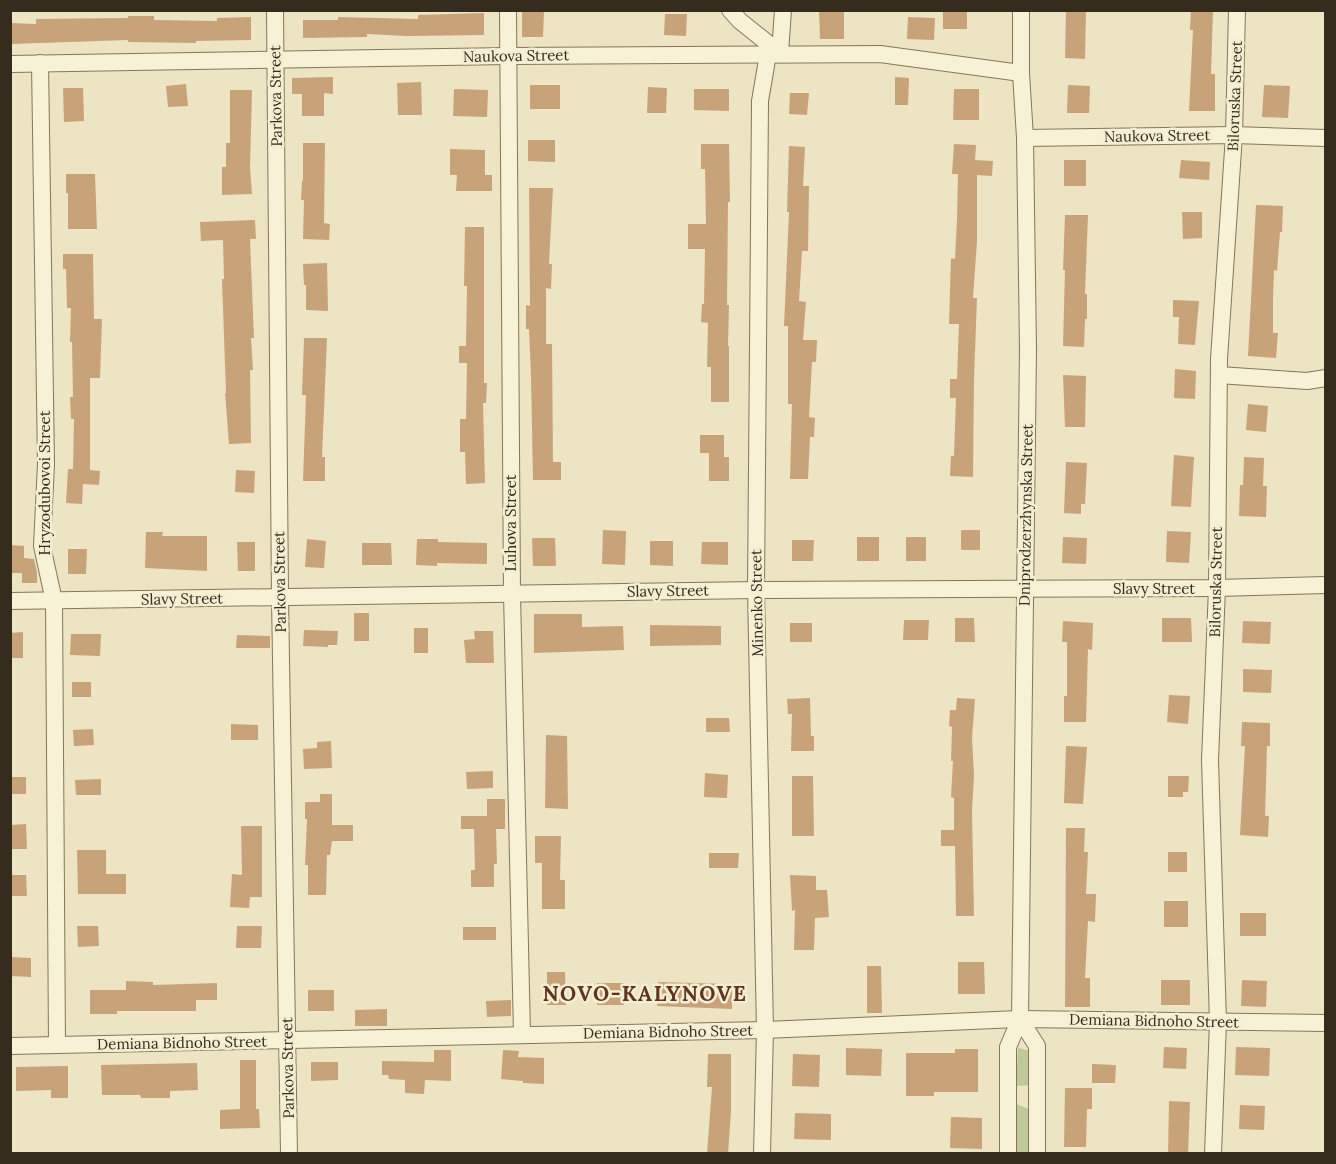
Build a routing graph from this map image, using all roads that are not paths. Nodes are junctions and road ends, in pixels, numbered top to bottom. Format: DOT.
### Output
graph roads {
  1 [pos="275,10"];
  2 [pos="508,10"];
  3 [pos="730,10"];
  4 [pos="783,10"];
  5 [pos="1020,10"];
  6 [pos="1238,10"];
  7 [pos="774,54"];
  8 [pos="508,56"];
  9 [pos="276,59"];
  10 [pos="40,63"];
  11 [pos="10,64"];
  12 [pos="1021,74"];
  13 [pos="1234,135"];
  14 [pos="1025,138"];
  15 [pos="1326,138"];
  16 [pos="1219,375"];
  17 [pos="1326,378"];
  18 [pos="1326,585"];
  19 [pos="1217,588"];
  20 [pos="756,590"];
  21 [pos="1025,590"];
  22 [pos="512,594"];
  23 [pos="280,597"];
  24 [pos="10,601"];
  25 [pos="54,601"];
  26 [pos="1020,1019"];
  27 [pos="1218,1022"];
  28 [pos="1326,1023"];
  29 [pos="765,1030"];
  30 [pos="522,1034"];
  31 [pos="288,1041"];
  32 [pos="57,1045"];
  33 [pos="10,1046"];
  34 [pos="289,1154"];
  35 [pos="762,1154"];
  36 [pos="1008,1154"];
  37 [pos="1037,1154"];
  38 [pos="1214,1154"];
  1 -- 9 [label="street, Parkova Street"];
  2 -- 8 [label="street, Luhova Street"];
  3 -- 7 [label="street"];
  4 -- 7 [label="street, Minenko Street"];
  5 -- 12 [label="street, Dniprodzerzhynska Street"];
  6 -- 13 [label="street, Biloruska Street"];
  7 -- 8 [label="street, Naukova Street"];
  7 -- 12 [label="street, Naukova Street"];
  7 -- 20 [label="street, Minenko Street"];
  8 -- 9 [label="street, Naukova Street"];
  8 -- 22 [label="street, Luhova Street"];
  9 -- 10 [label="street, Naukova Street"];
  9 -- 23 [label="street, Parkova Street"];
  10 -- 11 [label="street, Naukova Street"];
  10 -- 25 [label="street, Hryzodubovoi Street"];
  12 -- 14 [label="street, Dniprodzerzhynska Street"];
  13 -- 14 [label="street, Naukova Street"];
  13 -- 15 [label="street, Naukova Street"];
  13 -- 16 [label="street, Biloruska Street"];
  14 -- 21 [label="street, Dniprodzerzhynska Street"];
  16 -- 17 [label="street"];
  16 -- 19 [label="street, Biloruska Street"];
  18 -- 19 [label="street, Slavy Street"];
  19 -- 21 [label="street, Slavy Street"];
  19 -- 27 [label="street, Biloruska Street"];
  20 -- 21 [label="street, Slavy Street"];
  20 -- 22 [label="street, Slavy Street"];
  20 -- 29 [label="street, Minenko Street"];
  21 -- 26 [label="street, Dniprodzerzhynska Street"];
  22 -- 23 [label="street, Slavy Street"];
  22 -- 30 [label="street, Luhova Street"];
  23 -- 25 [label="street, Slavy Street"];
  23 -- 31 [label="street, Parkova Street"];
  24 -- 25 [label="street, Slavy Street"];
  25 -- 32 [label="street, Hryzodubovoi Street"];
  26 -- 27 [label="street, Demiana Bidnoho Street"];
  26 -- 29 [label="street, Demiana Bidnoho Street"];
  26 -- 36 [label="street, Dniprodzerzhynska Street"];
  26 -- 37 [label="street"];
  27 -- 28 [label="street, Demiana Bidnoho Street"];
  27 -- 38 [label="street, Biloruska Street"];
  29 -- 30 [label="street, Demiana Bidnoho Street"];
  29 -- 35 [label="street, Minenko Street"];
  30 -- 31 [label="street, Demiana Bidnoho Street"];
  31 -- 32 [label="street, Demiana Bidnoho Street"];
  31 -- 34 [label="street, Parkova Street"];
  32 -- 33 [label="street, Demiana Bidnoho Street"];
}
